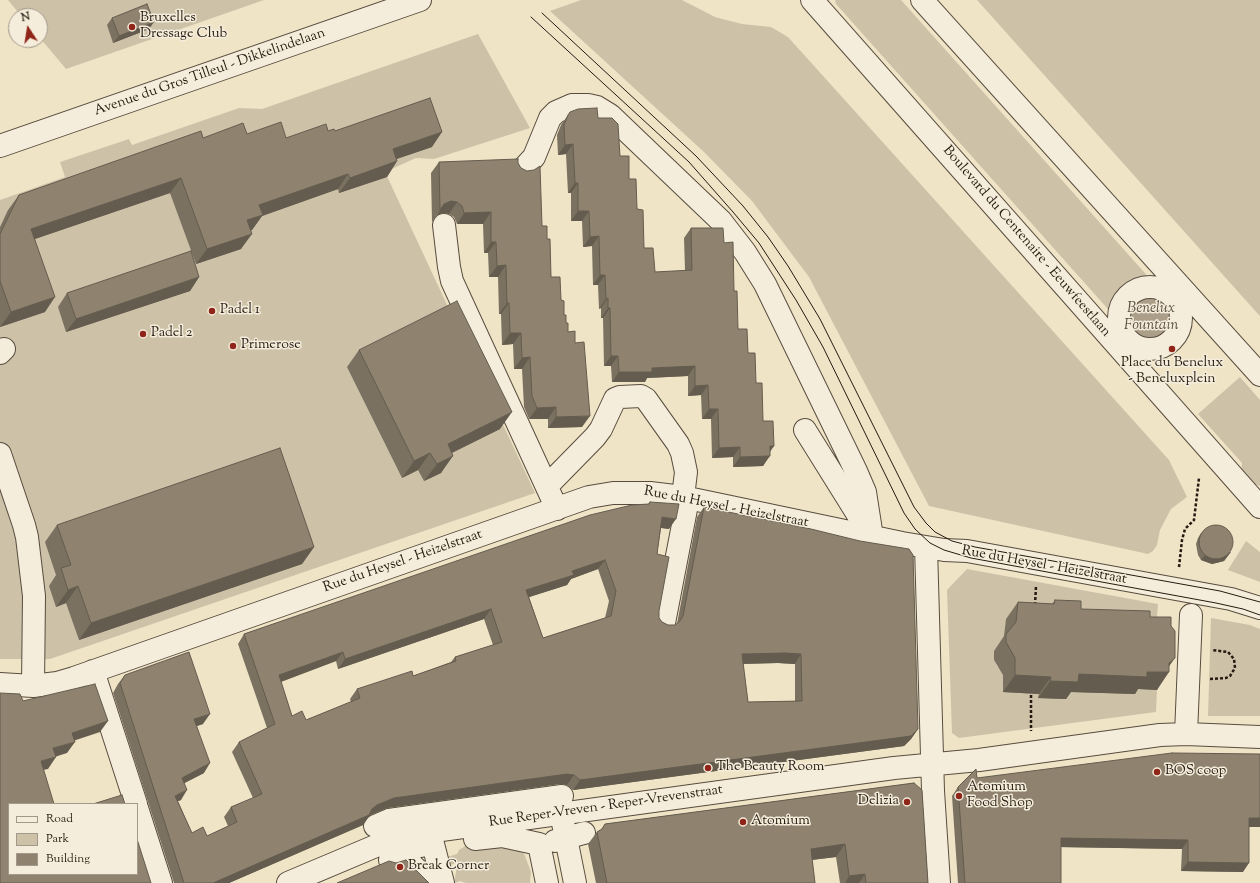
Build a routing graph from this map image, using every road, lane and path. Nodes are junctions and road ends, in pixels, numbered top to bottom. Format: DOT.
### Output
graph roads {
  1 [pos="420,0"];
  2 [pos="812,0"];
  3 [pos="922,0"];
  4 [pos="0,146"];
  5 [pos="522,170"];
  6 [pos="444,225"];
  7 [pos="1176,296"];
  8 [pos="1260,375"];
  9 [pos="805,430"];
  10 [pos="0,454"];
  11 [pos="1199,478"];
  12 [pos="1240,485"];
  13 [pos="547,486"];
  14 [pos="1260,493"];
  15 [pos="685,498"];
  16 [pos="1260,507"];
  17 [pos="557,508"];
  18 [pos="872,537"];
  19 [pos="926,547"];
  20 [pos="1178,571"];
  21 [pos="1036,585"];
  22 [pos="1260,608"];
  23 [pos="1035,611"];
  24 [pos="1191,615"];
  25 [pos="664,623"];
  26 [pos="1205,650"];
  27 [pos="93,671"];
  28 [pos="1205,679"];
  29 [pos="0,684"];
  30 [pos="33,686"];
  31 [pos="1031,695"];
  32 [pos="1031,733"];
  33 [pos="1186,734"];
  34 [pos="1260,737"];
  35 [pos="933,764"];
  36 [pos="136,803"];
  37 [pos="138,811"];
  38 [pos="541,816"];
  39 [pos="392,839"];
  40 [pos="433,844"];
  41 [pos="161,883"];
  42 [pos="288,883"];
  43 [pos="431,883"];
  44 [pos="443,883"];
  45 [pos="547,883"];
  46 [pos="554,883"];
  47 [pos="575,883"];
  48 [pos="939,883"];
  1 -- 4 [label="street, Avenue du Gros Tilleul - Dikkelindelaan"];
  2 -- 12 [label="street, Boulevard du Centenaire - Eeuwfeestlaan"];
  3 -- 8 [label="street"];
  5 -- 18 [label="street"];
  6 -- 13 [label="street"];
  7 -- 7 [label="street"];
  9 -- 18 [label="street"];
  10 -- 30 [label="street"];
  11 -- 20 [label="path"];
  12 -- 14 [label="street, Boulevard du Centenaire - Eeuwfeestlaan"];
  12 -- 16 [label="street, Boulevard du Centenaire - Eeuwfeestlaan"];
  13 -- 15 [label="street"];
  13 -- 17 [label="street"];
  15 -- 17 [label="street, Rue du Heysel - Heizelstraat"];
  15 -- 18 [label="street, Rue du Heysel - Heizelstraat"];
  15 -- 25 [label="street"];
  17 -- 27 [label="street, Rue du Heysel - Heizelstraat"];
  18 -- 19 [label="street, Rue du Heysel - Heizelstraat"];
  19 -- 22 [label="street, Rue du Heysel - Heizelstraat"];
  19 -- 35 [label="street"];
  21 -- 23 [label="path"];
  24 -- 33 [label="street"];
  26 -- 28 [label="path"];
  27 -- 30 [label="street, Rue du Heysel - Heizelstraat"];
  27 -- 36 [label="street"];
  29 -- 30 [label="street, Rue du Heysel - Heizelstraat"];
  31 -- 32 [label="path"];
  33 -- 34 [label="street, Rue Reper-Vreven - Reper-Vrevenstraat"];
  33 -- 35 [label="street, Rue Reper-Vreven - Reper-Vrevenstraat"];
  35 -- 38 [label="street, Rue Reper-Vreven - Reper-Vrevenstraat"];
  35 -- 48 [label="street"];
  37 -- 41 [label="street"];
  38 -- 42 [label="street, Rue Reper-Vreven - Reper-Vrevenstraat"];
  38 -- 46 [label="street"];
  39 -- 40 [label="street"];
  39 -- 43 [label="street"];
  39 -- 47 [label="street"];
  40 -- 44 [label="street"];
  40 -- 45 [label="street"];
}
